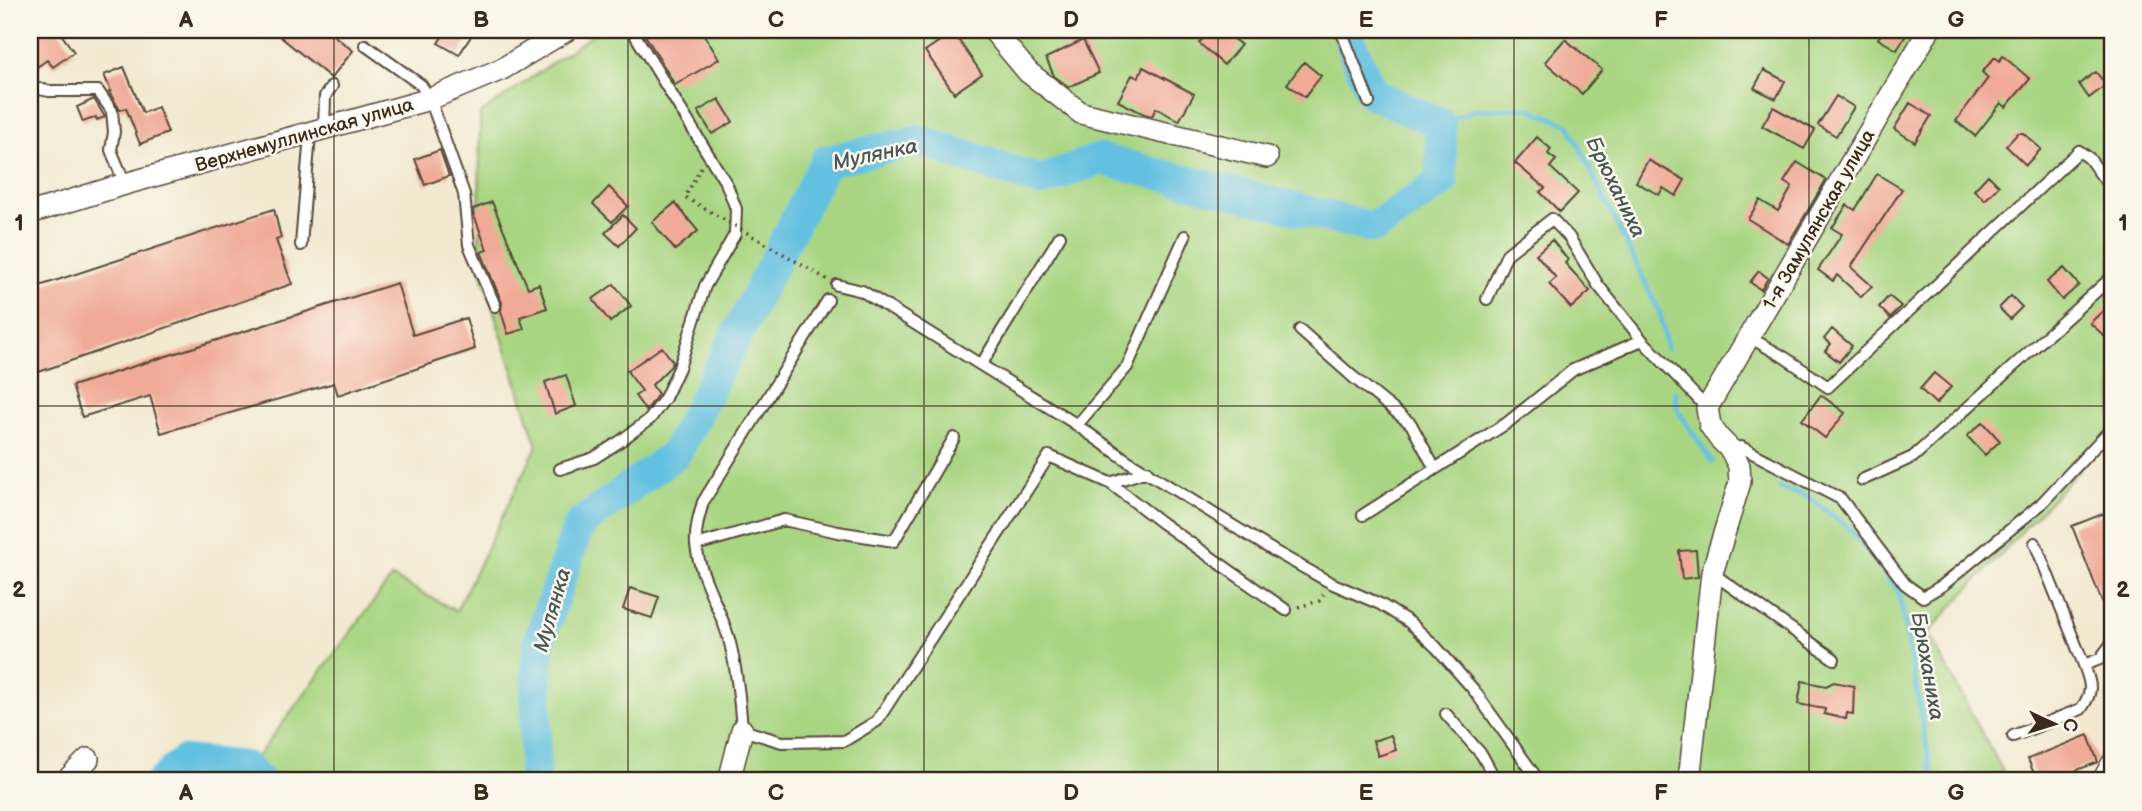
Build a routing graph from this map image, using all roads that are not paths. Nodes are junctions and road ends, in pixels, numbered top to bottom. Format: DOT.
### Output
graph roads {
  1 [pos="567,30"];
  2 [pos="632,30"];
  3 [pos="993,30"];
  4 [pos="1341,30"];
  5 [pos="1929,30"];
  6 [pos="365,45"];
  7 [pos="332,86"];
  8 [pos="30,87"];
  9 [pos="430,99"];
  10 [pos="1368,103"];
  11 [pos="317,132"];
  12 [pos="1267,157"];
  13 [pos="125,184"];
  14 [pos="2112,190"];
  15 [pos="30,213"];
  16 [pos="1060,236"];
  17 [pos="1185,236"];
  18 [pos="301,245"];
  19 [pos="2112,277"];
  20 [pos="836,285"];
  21 [pos="1487,299"];
  22 [pos="828,300"];
  23 [pos="495,306"];
  24 [pos="1300,330"];
  25 [pos="1749,337"];
  26 [pos="1642,340"];
  27 [pos="981,365"];
  28 [pos="1707,408"];
  29 [pos="1077,425"];
  30 [pos="2112,428"];
  31 [pos="954,438"];
  32 [pos="1731,450"];
  33 [pos="560,469"];
  34 [pos="1435,469"];
  35 [pos="1147,471"];
  36 [pos="1862,480"];
  37 [pos="1110,484"];
  38 [pos="1363,515"];
  39 [pos="2035,542"];
  40 [pos="696,545"];
  41 [pos="1712,573"];
  42 [pos="1286,610"];
  43 [pos="2112,643"];
  44 [pos="1834,659"];
  45 [pos="2084,665"];
  46 [pos="1446,714"];
  47 [pos="742,730"];
  48 [pos="2013,736"];
  49 [pos="88,760"];
  50 [pos="1694,779"];
  51 [pos="66,781"];
  52 [pos="729,781"];
  53 [pos="1496,781"];
  54 [pos="1539,781"];
  1 -- 9 [label="street, Верхнемуллинская улица"];
  2 -- 33 [label="lane"];
  3 -- 12 [label="street"];
  4 -- 10 [label="lane"];
  5 -- 25 [label="street, 1-я Замулянская улица"];
  6 -- 9 [label="lane"];
  7 -- 11 [label="lane"];
  8 -- 13 [label="lane"];
  9 -- 11 [label="street, Верхнемуллинская улица"];
  9 -- 23 [label="lane"];
  11 -- 13 [label="street, Верхнемуллинская улица"];
  11 -- 18 [label="lane"];
  13 -- 15 [label="street, Верхнемуллинская улица"];
  14 -- 25 [label="lane"];
  16 -- 27 [label="lane"];
  17 -- 29 [label="lane"];
  19 -- 36 [label="lane"];
  20 -- 27 [label="lane"];
  21 -- 26 [label="lane"];
  22 -- 40 [label="lane"];
  24 -- 34 [label="lane"];
  25 -- 28 [label="street, 1-я Замулянская улица"];
  26 -- 28 [label="lane"];
  26 -- 34 [label="lane"];
  27 -- 29 [label="lane"];
  28 -- 32 [label="street"];
  29 -- 35 [label="lane"];
  30 -- 32 [label="lane"];
  31 -- 40 [label="lane"];
  32 -- 41 [label="street"];
  34 -- 38 [label="lane"];
  35 -- 37 [label="lane"];
  35 -- 54 [label="lane"];
  37 -- 42 [label="lane"];
  37 -- 47 [label="lane"];
  39 -- 45 [label="lane"];
  40 -- 47 [label="lane"];
  41 -- 44 [label="lane"];
  41 -- 50 [label="street"];
  43 -- 45 [label="lane"];
  45 -- 48 [label="lane"];
  46 -- 53 [label="lane"];
  47 -- 52 [label="street"];
  49 -- 51 [label="street"];
}
